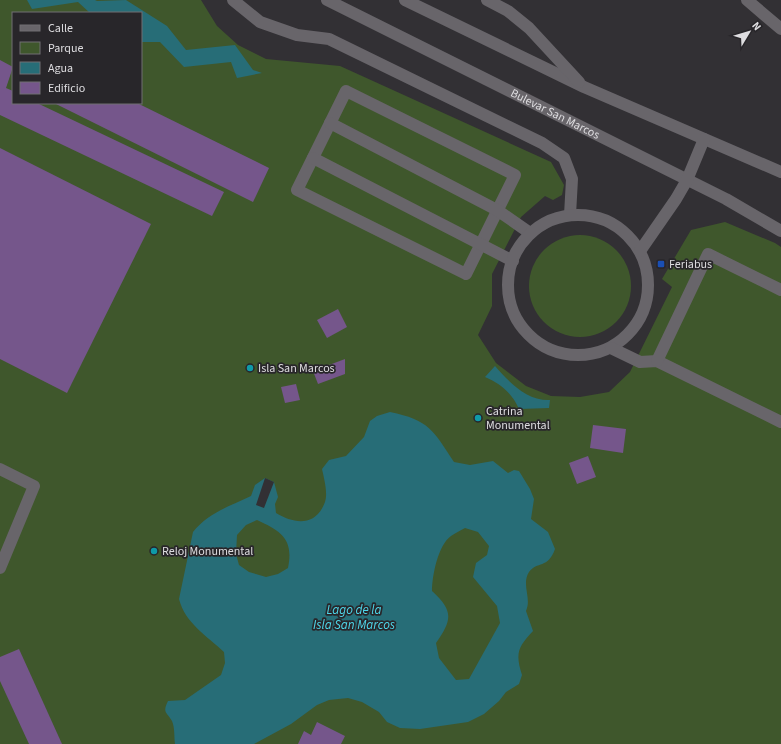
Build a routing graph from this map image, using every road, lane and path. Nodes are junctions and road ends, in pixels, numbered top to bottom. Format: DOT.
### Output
graph roads {
  1 [pos="233,0"];
  2 [pos="327,0"];
  3 [pos="405,0"];
  4 [pos="487,0"];
  5 [pos="747,0"];
  6 [pos="781,29"];
  7 [pos="584,87"];
  8 [pos="330,123"];
  9 [pos="704,139"];
  10 [pos="313,158"];
  11 [pos="781,172"];
  12 [pos="687,180"];
  13 [pos="497,210"];
  14 [pos="570,215"];
  15 [pos="781,231"];
  16 [pos="530,233"];
  17 [pos="481,244"];
  18 [pos="640,252"];
  19 [pos="513,261"];
  20 [pos="781,290"];
  21 [pos="611,348"];
  22 [pos="657,361"];
  23 [pos="781,422"];
  24 [pos="0,469"];
  25 [pos="0,568"];
  1 -- 14 [label="street"];
  2 -- 12 [label="street, Bulevar San Marcos"];
  3 -- 7 [label="street"];
  4 -- 7 [label="street"];
  5 -- 6 [label="street"];
  7 -- 9 [label="street"];
  8 -- 10 [label="street"];
  8 -- 13 [label="street"];
  8 -- 13 [label="street"];
  9 -- 11 [label="street"];
  9 -- 12 [label="street"];
  10 -- 17 [label="street"];
  10 -- 17 [label="street"];
  12 -- 15 [label="street, Bulevar San Marcos"];
  12 -- 18 [label="street"];
  13 -- 16 [label="street"];
  13 -- 17 [label="street"];
  14 -- 16 [label="street"];
  14 -- 18 [label="street"];
  16 -- 19 [label="street"];
  17 -- 19 [label="street"];
  18 -- 21 [label="street"];
  19 -- 21 [label="street"];
  20 -- 22 [label="street"];
  21 -- 22 [label="street"];
  22 -- 23 [label="street"];
  24 -- 25 [label="street"];
}
